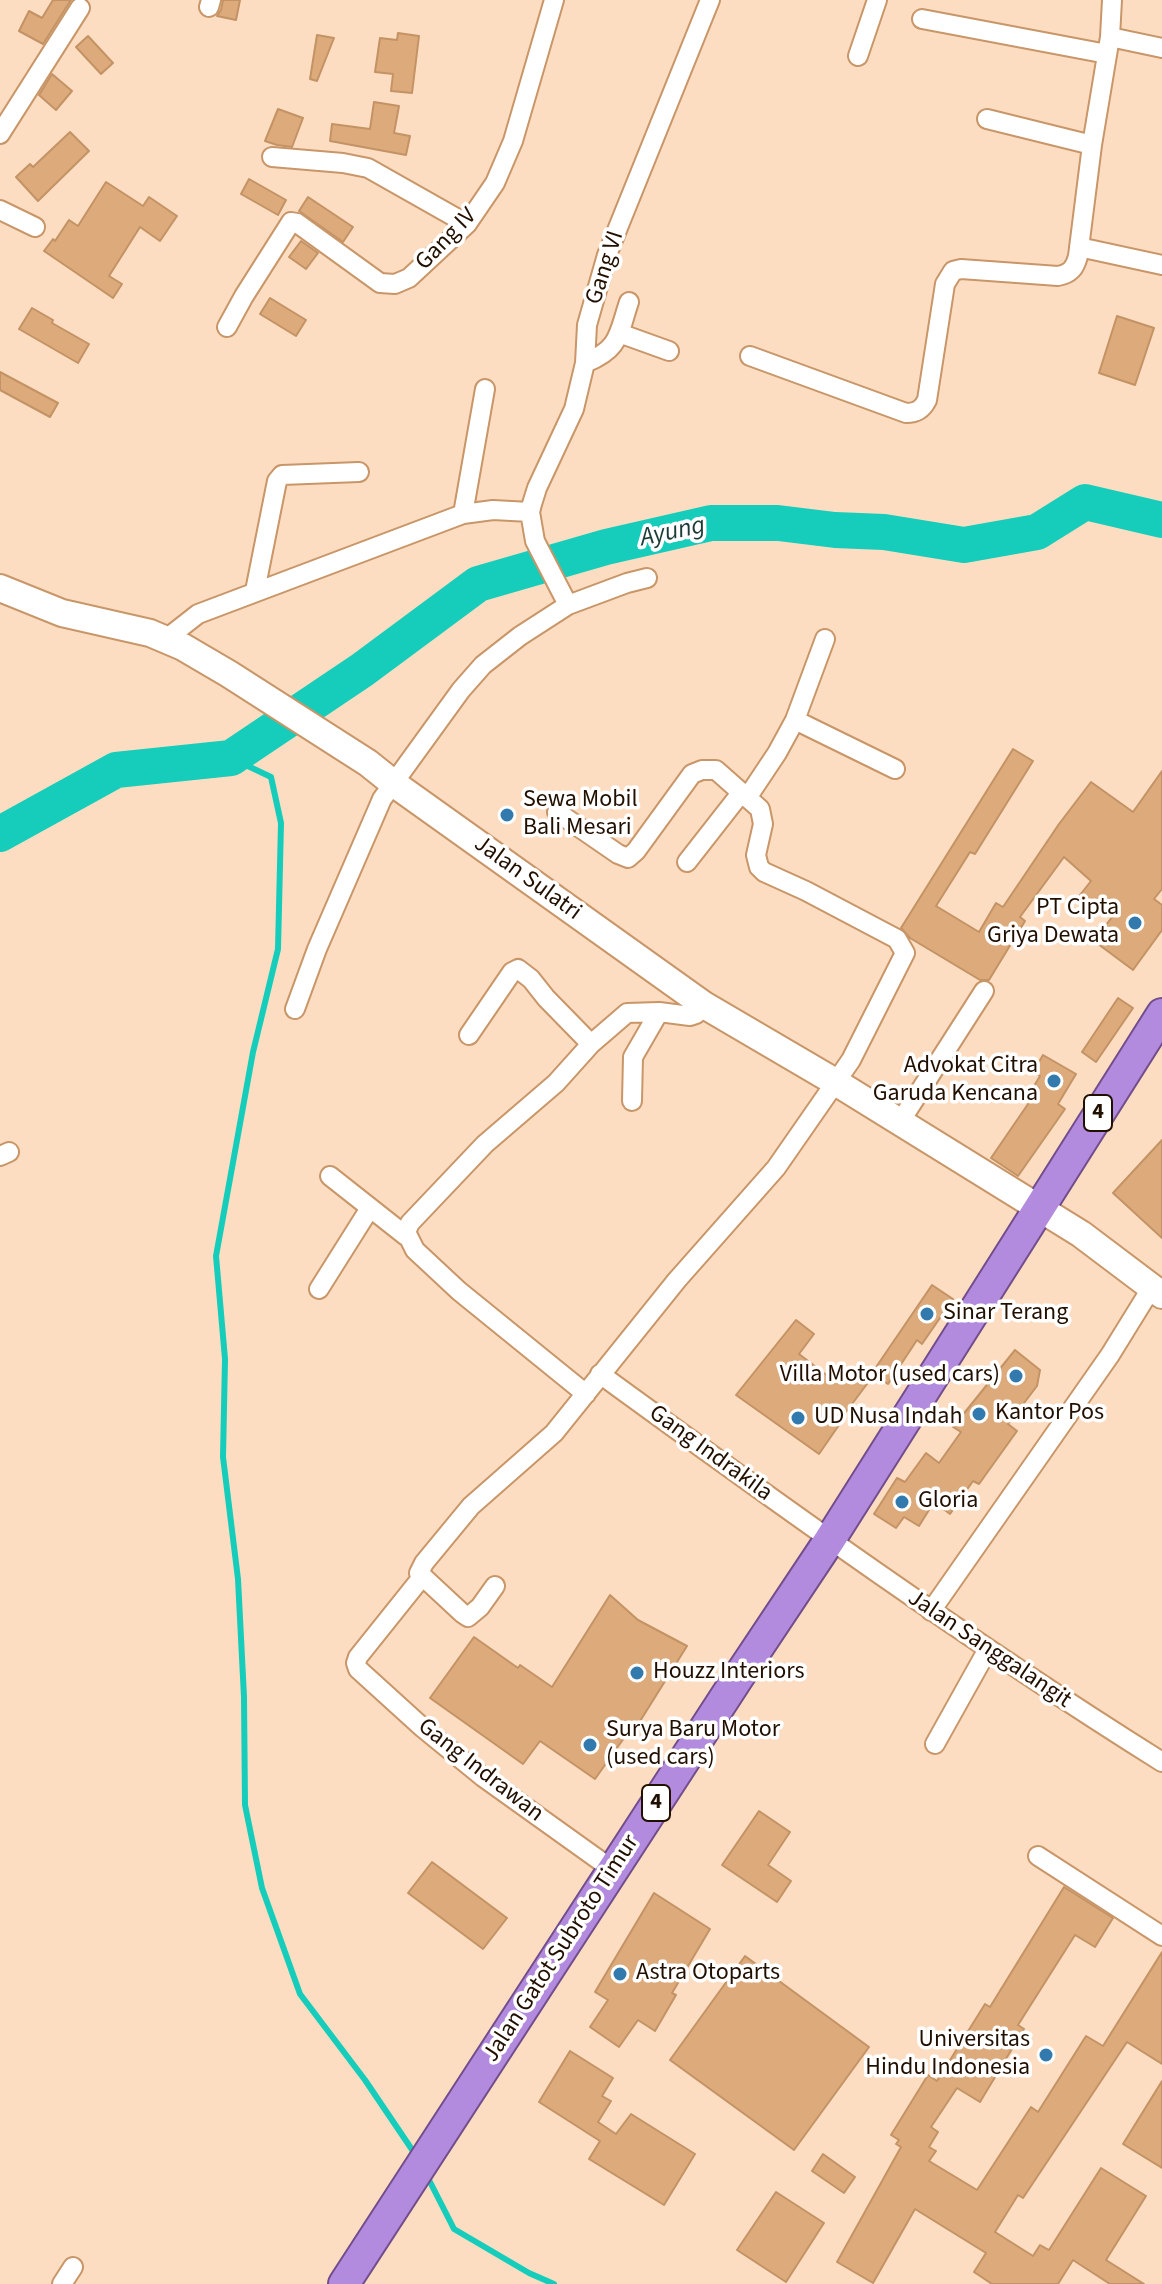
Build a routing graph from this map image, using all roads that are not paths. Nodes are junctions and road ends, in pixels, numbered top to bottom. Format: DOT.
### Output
graph roads {
  1 [pos="554,0"];
  2 [pos="710,0"];
  3 [pos="877,0"];
  4 [pos="1112,0"];
  5 [pos="80,8"];
  6 [pos="922,19"];
  7 [pos="1109,45"];
  8 [pos="1162,48"];
  9 [pos="858,56"];
  10 [pos="987,119"];
  11 [pos="0,134"];
  12 [pos="1092,145"];
  13 [pos="272,157"];
  14 [pos="0,210"];
  15 [pos="467,224"];
  16 [pos="35,227"];
  17 [pos="1079,247"];
  18 [pos="1162,265"];
  19 [pos="629,302"];
  20 [pos="227,327"];
  21 [pos="619,333"];
  22 [pos="669,351"];
  23 [pos="750,356"];
  24 [pos="585,363"];
  25 [pos="485,389"];
  26 [pos="359,472"];
  27 [pos="530,512"];
  28 [pos="463,514"];
  29 [pos="647,578"];
  30 [pos="0,588"];
  31 [pos="255,591"];
  32 [pos="568,605"];
  33 [pos="166,639"];
  34 [pos="825,639"];
  35 [pos="795,720"];
  36 [pos="895,769"];
  37 [pos="393,783"];
  38 [pos="744,796"];
  39 [pos="557,812"];
  40 [pos="687,862"];
  41 [pos="984,991"];
  42 [pos="704,1005"];
  43 [pos="295,1009"];
  44 [pos="659,1012"];
  45 [pos="1162,1014"];
  46 [pos="469,1035"];
  47 [pos="591,1044"];
  48 [pos="837,1083"];
  49 [pos="632,1101"];
  50 [pos="900,1122"];
  51 [pos="330,1176"];
  52 [pos="370,1208"];
  53 [pos="1038,1209"];
  54 [pos="406,1236"];
  55 [pos="319,1289"];
  56 [pos="1157,1291"];
  57 [pos="600,1374"];
  58 [pos="586,1394"];
  59 [pos="824,1537"];
  60 [pos="422,1577"];
  61 [pos="495,1586"];
  62 [pos="931,1611"];
  63 [pos="988,1649"];
  64 [pos="935,1744"];
  65 [pos="1162,1762"];
  66 [pos="1038,1856"];
  67 [pos="613,1870"];
  68 [pos="1162,1936"];
  69 [pos="73,2267"];
  70 [pos="62,2284"];
  71 [pos="344,2284"];
  1 -- 15 [label="street, Gang IV"];
  2 -- 24 [label="street, Gang VI"];
  3 -- 9 [label="street"];
  4 -- 7 [label="street"];
  5 -- 11 [label="street"];
  6 -- 7 [label="street"];
  7 -- 8 [label="street"];
  7 -- 12 [label="street"];
  10 -- 12 [label="street"];
  12 -- 17 [label="street"];
  13 -- 15 [label="street"];
  14 -- 16 [label="street"];
  15 -- 20 [label="street, Gang IV"];
  17 -- 18 [label="street"];
  17 -- 23 [label="street"];
  19 -- 21 [label="street"];
  21 -- 22 [label="street"];
  21 -- 24 [label="street"];
  24 -- 27 [label="street, Gang VI"];
  25 -- 28 [label="street"];
  26 -- 31 [label="street"];
  27 -- 28 [label="street"];
  27 -- 32 [label="street, Gang VI"];
  28 -- 31 [label="street"];
  29 -- 32 [label="street"];
  30 -- 33 [label="main road, Jalan Sulatri"];
  31 -- 33 [label="street"];
  32 -- 37 [label="street"];
  33 -- 37 [label="main road, Jalan Sulatri"];
  34 -- 35 [label="street"];
  35 -- 36 [label="street"];
  35 -- 38 [label="street"];
  37 -- 42 [label="main road, Jalan Sulatri"];
  37 -- 43 [label="street"];
  38 -- 39 [label="street"];
  38 -- 40 [label="street"];
  38 -- 48 [label="street"];
  41 -- 50 [label="street"];
  42 -- 44 [label="street"];
  42 -- 48 [label="main road, Jalan Sulatri"];
  44 -- 47 [label="street"];
  44 -- 49 [label="street"];
  45 -- 53 [label="highway, 4"];
  46 -- 47 [label="street"];
  47 -- 54 [label="street"];
  48 -- 50 [label="main road, Jalan Sulatri"];
  48 -- 57 [label="street"];
  50 -- 53 [label="main road, Jalan Sulatri"];
  51 -- 52 [label="street"];
  52 -- 54 [label="street"];
  52 -- 55 [label="street"];
  53 -- 56 [label="main road, Jalan Sulatri"];
  53 -- 59 [label="highway, Jalan Gatot Subroto Timur / 4"];
  54 -- 58 [label="street"];
  56 -- 62 [label="street"];
  57 -- 58 [label="street"];
  57 -- 59 [label="street, Gang Indrakila"];
  58 -- 60 [label="street"];
  59 -- 62 [label="street, Jalan Sanggalangit"];
  59 -- 67 [label="highway, Jalan Gatot Subroto Timur / 4"];
  60 -- 61 [label="street"];
  60 -- 67 [label="street, Gang Indrawan"];
  62 -- 63 [label="street, Jalan Sanggalangit"];
  63 -- 64 [label="street"];
  63 -- 65 [label="street, Jalan Sanggalangit"];
  66 -- 68 [label="street"];
  67 -- 71 [label="highway, Jalan Gatot Subroto Timur / 4"];
  69 -- 70 [label="street"];
}
